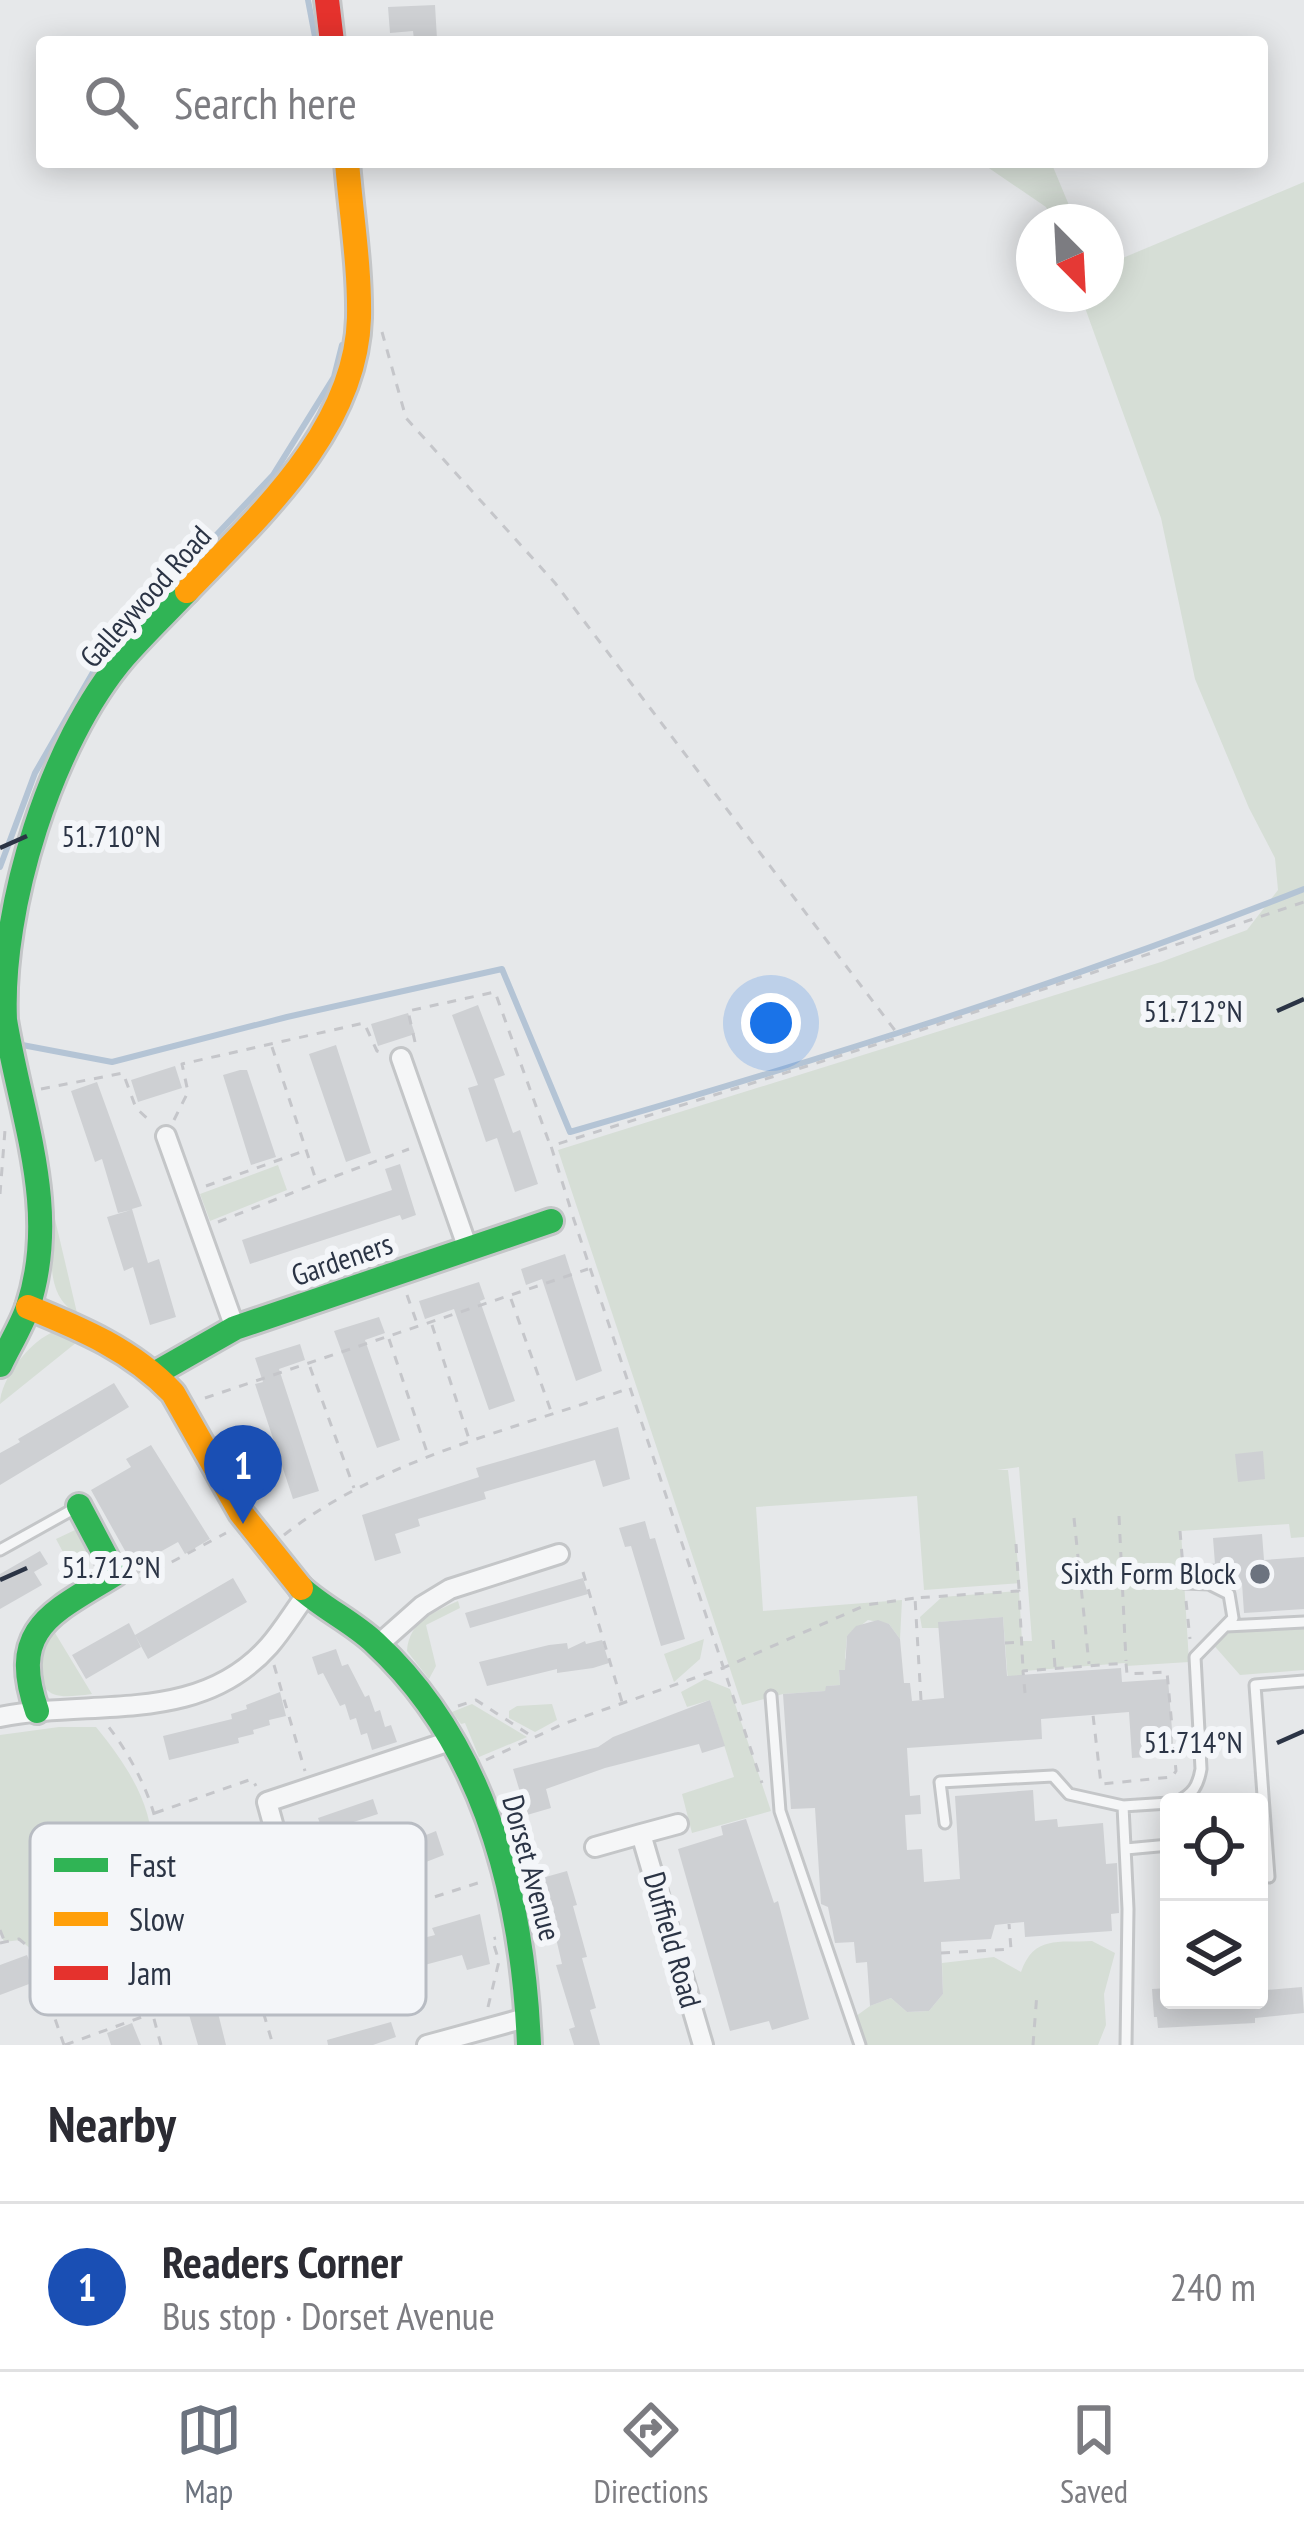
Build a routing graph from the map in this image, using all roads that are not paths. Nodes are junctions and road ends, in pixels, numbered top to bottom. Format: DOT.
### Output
graph roads {
  1 [pos="327,0"];
  2 [pos="331,36"];
  3 [pos="347,168"];
  4 [pos="400,1058"];
  5 [pos="166,1136"];
  6 [pos="551,1221"];
  7 [pos="468,1249"];
  8 [pos="28,1307"];
  9 [pos="235,1328"];
  10 [pos="0,1365"];
  11 [pos="156,1373"];
  12 [pos="79,1506"];
  13 [pos="0,1550"];
  14 [pos="559,1554"];
  15 [pos="1184,1583"];
  16 [pos="307,1594"];
  17 [pos="1304,1622"];
  18 [pos="1225,1626"];
  19 [pos="378,1645"];
  20 [pos="1304,1681"];
  21 [pos="771,1696"];
  22 [pos="38,1711"];
  23 [pos="0,1717"];
  24 [pos="453,1740"];
  25 [pos="1191,1793"];
  26 [pos="1261,1793"];
  27 [pos="1160,1804"];
  28 [pos="1123,1806"];
  29 [pos="273,1823"];
  30 [pos="678,1823"];
  31 [pos="945,1823"];
  32 [pos="641,1834"];
  33 [pos="1160,1846"];
  34 [pos="595,1847"];
  35 [pos="1126,1849"];
  36 [pos="1268,1870"];
  37 [pos="1269,1877"];
  38 [pos="529,2017"];
  39 [pos="427,2045"];
  40 [pos="529,2045"];
  41 [pos="703,2045"];
  42 [pos="860,2045"];
  43 [pos="1126,2045"];
  1 -- 2 [label="street"];
  3 -- 8 [label="street, Galleywood Road"];
  4 -- 7 [label="street"];
  5 -- 9 [label="street"];
  6 -- 7 [label="street, Gardeners"];
  7 -- 9 [label="street, Gardeners"];
  8 -- 10 [label="street, Galleywood Road"];
  8 -- 11 [label="street, Dorset Avenue"];
  9 -- 11 [label="street, Gardeners"];
  11 -- 16 [label="street, Dorset Avenue"];
  12 -- 13 [label="lane"];
  12 -- 22 [label="street"];
  14 -- 19 [label="street"];
  15 -- 18 [label="lane"];
  16 -- 19 [label="street, Dorset Avenue"];
  16 -- 22 [label="street"];
  17 -- 18 [label="lane"];
  18 -- 25 [label="lane"];
  19 -- 24 [label="street, Dorset Avenue"];
  20 -- 26 [label="lane"];
  21 -- 42 [label="lane"];
  22 -- 23 [label="street"];
  24 -- 29 [label="street"];
  24 -- 38 [label="street, Dorset Avenue"];
  27 -- 28 [label="lane"];
  28 -- 31 [label="lane"];
  28 -- 35 [label="lane"];
  30 -- 32 [label="street, Duffield Road"];
  32 -- 34 [label="street, Duffield Road"];
  32 -- 41 [label="street, Duffield Road"];
  33 -- 35 [label="lane"];
  35 -- 43 [label="lane"];
  36 -- 37 [label="lane"];
  38 -- 39 [label="street"];
  38 -- 40 [label="street, Dorset Avenue"];
}
